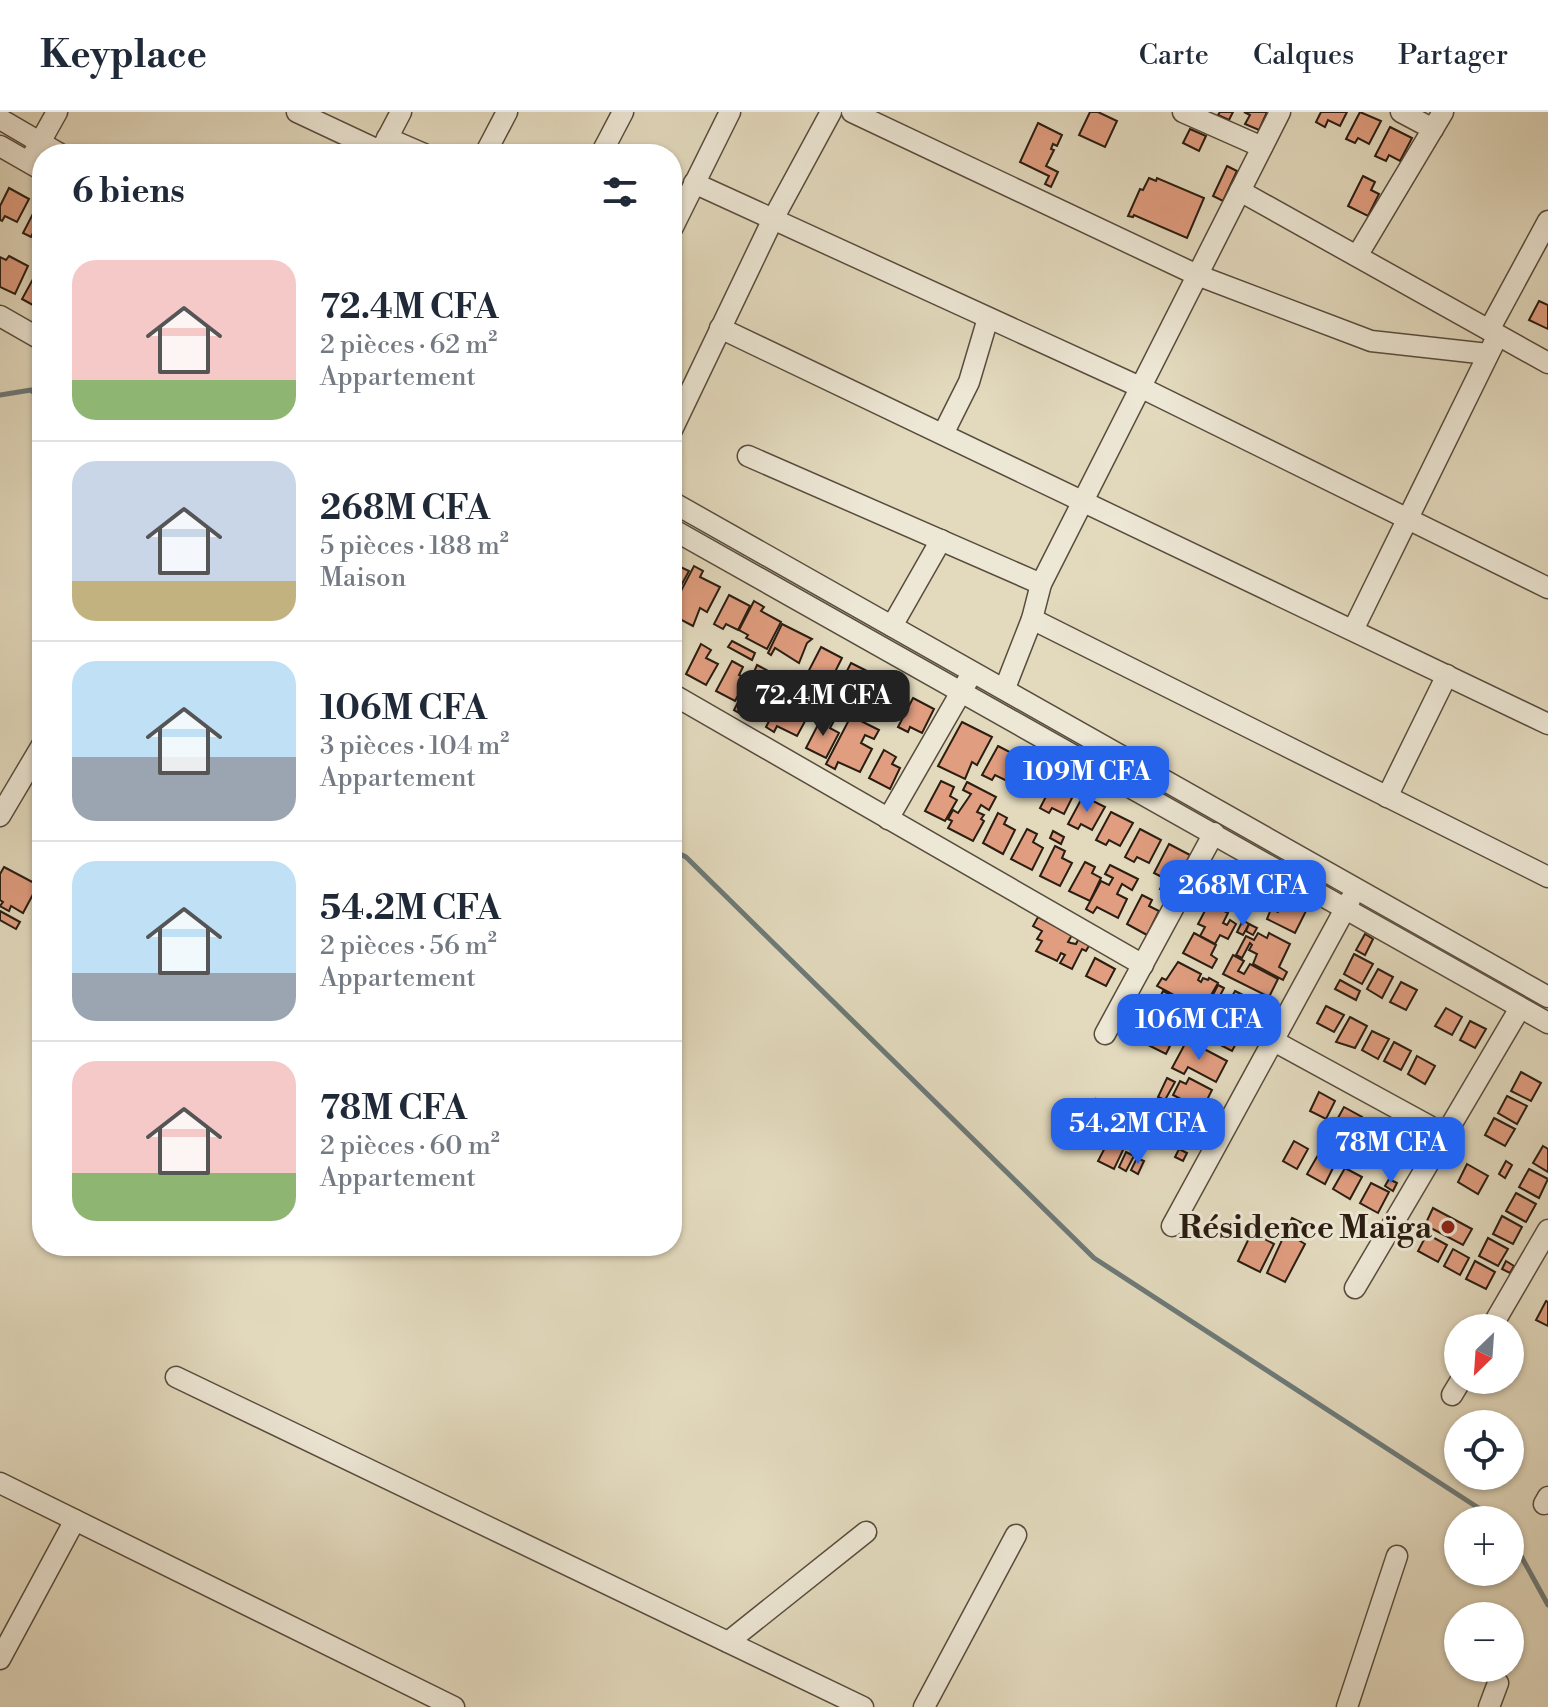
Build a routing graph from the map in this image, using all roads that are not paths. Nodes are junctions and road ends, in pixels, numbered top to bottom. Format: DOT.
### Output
graph roads {
  1 [pos="57,112"];
  2 [pos="297,112"];
  3 [pos="401,112"];
  4 [pos="507,112"];
  5 [pos="623,112"];
  6 [pos="730,112"];
  7 [pos="831,112"];
  8 [pos="852,112"];
  9 [pos="1183,112"];
  10 [pos="1280,112"];
  11 [pos="1401,112"];
  12 [pos="0,119"];
  13 [pos="1438,121"];
  14 [pos="40,141"];
  15 [pos="40,144"];
  16 [pos="45,144"];
  17 [pos="373,144"];
  18 [pos="384,144"];
  19 [pos="490,144"];
  20 [pos="606,144"];
  21 [pos="0,146"];
  22 [pos="1262,147"];
  23 [pos="32,164"];
  24 [pos="694,183"];
  25 [pos="1240,191"];
  26 [pos="682,208"];
  27 [pos="773,219"];
  28 [pos="1548,221"];
  29 [pos="1357,256"];
  30 [pos="1197,275"];
  31 [pos="0,316"];
  32 [pos="988,318"];
  33 [pos="720,328"];
  34 [pos="1494,333"];
  35 [pos="32,334"];
  36 [pos="1488,354"];
  37 [pos="1548,363"];
  38 [pos="1140,387"];
  39 [pos="682,409"];
  40 [pos="943,434"];
  41 [pos="748,456"];
  42 [pos="1083,501"];
  43 [pos="682,508"];
  44 [pos="1407,519"];
  45 [pos="682,535"];
  46 [pos="941,540"];
  47 [pos="1041,584"];
  48 [pos="1548,588"];
  49 [pos="1032,619"];
  50 [pos="892,626"];
  51 [pos="1353,630"];
  52 [pos="973,672"];
  53 [pos="1447,675"];
  54 [pos="1005,688"];
  55 [pos="961,692"];
  56 [pos="682,700"];
  57 [pos="1548,724"];
  58 [pos="32,762"];
  59 [pos="1387,797"];
  60 [pos="1,814"];
  61 [pos="888,819"];
  62 [pos="1214,833"];
  63 [pos="1548,877"];
  64 [pos="1357,889"];
  65 [pos="1345,909"];
  66 [pos="1143,965"];
  67 [pos="1548,997"];
  68 [pos="1520,1008"];
  69 [pos="1548,1023"];
  70 [pos="1105,1034"];
  71 [pos="1272,1040"];
  72 [pos="1444,1134"];
  73 [pos="1172,1226"];
  74 [pos="1548,1230"];
  75 [pos="1355,1288"];
  76 [pos="1499,1314"];
  77 [pos="176,1377"];
  78 [pos="0,1483"];
  79 [pos="75,1520"];
  80 [pos="866,1532"];
  81 [pos="1016,1535"];
  82 [pos="1397,1556"];
  83 [pos="728,1642"];
  84 [pos="0,1659"];
  85 [pos="1498,1683"];
  86 [pos="454,1707"];
  87 [pos="863,1707"];
  88 [pos="924,1707"];
  89 [pos="1347,1707"];
  90 [pos="1489,1707"];
  1 -- 14 [label="street"];
  2 -- 17 [label="street"];
  3 -- 18 [label="street"];
  4 -- 19 [label="street"];
  5 -- 20 [label="street"];
  6 -- 24 [label="street"];
  7 -- 27 [label="street"];
  8 -- 30 [label="street"];
  9 -- 22 [label="street"];
  10 -- 22 [label="street"];
  11 -- 13 [label="street"];
  12 -- 14 [label="street"];
  13 -- 29 [label="street"];
  14 -- 15 [label="street"];
  14 -- 16 [label="street"];
  21 -- 23 [label="street"];
  22 -- 25 [label="street"];
  24 -- 26 [label="street"];
  24 -- 27 [label="street"];
  25 -- 29 [label="street"];
  25 -- 30 [label="street"];
  27 -- 32 [label="street"];
  27 -- 33 [label="street"];
  28 -- 34 [label="street"];
  29 -- 34 [label="street"];
  30 -- 36 [label="street"];
  30 -- 38 [label="street"];
  31 -- 35 [label="street"];
  32 -- 38 [label="street"];
  32 -- 40 [label="street"];
  33 -- 39 [label="street"];
  33 -- 40 [label="street"];
  34 -- 36 [label="street"];
  34 -- 37 [label="street"];
  36 -- 44 [label="street"];
  38 -- 42 [label="street"];
  38 -- 44 [label="street"];
  40 -- 42 [label="street"];
  41 -- 46 [label="street"];
  42 -- 47 [label="street"];
  42 -- 51 [label="street"];
  43 -- 50 [label="street"];
  44 -- 48 [label="street"];
  44 -- 51 [label="street"];
  45 -- 55 [label="street"];
  46 -- 47 [label="street"];
  46 -- 50 [label="street"];
  47 -- 49 [label="street"];
  49 -- 54 [label="street"];
  49 -- 59 [label="street"];
  50 -- 52 [label="street"];
  51 -- 53 [label="street"];
  52 -- 54 [label="street"];
  52 -- 55 [label="street"];
  53 -- 57 [label="street"];
  53 -- 59 [label="street"];
  54 -- 64 [label="street"];
  55 -- 61 [label="street"];
  55 -- 62 [label="street"];
  56 -- 61 [label="street"];
  58 -- 60 [label="street"];
  59 -- 63 [label="street"];
  61 -- 66 [label="street"];
  62 -- 65 [label="street"];
  62 -- 66 [label="street"];
  64 -- 65 [label="street"];
  64 -- 67 [label="street"];
  65 -- 68 [label="street"];
  65 -- 71 [label="street"];
  66 -- 70 [label="street"];
  68 -- 69 [label="street"];
  68 -- 72 [label="street"];
  71 -- 72 [label="street"];
  71 -- 73 [label="street"];
  72 -- 75 [label="street"];
  74 -- 76 [label="street"];
  77 -- 83 [label="street"];
  78 -- 79 [label="street"];
  79 -- 84 [label="street"];
  79 -- 86 [label="street"];
  80 -- 83 [label="street"];
  81 -- 88 [label="street"];
  82 -- 89 [label="street"];
  83 -- 87 [label="street"];
  85 -- 90 [label="street"];
}
